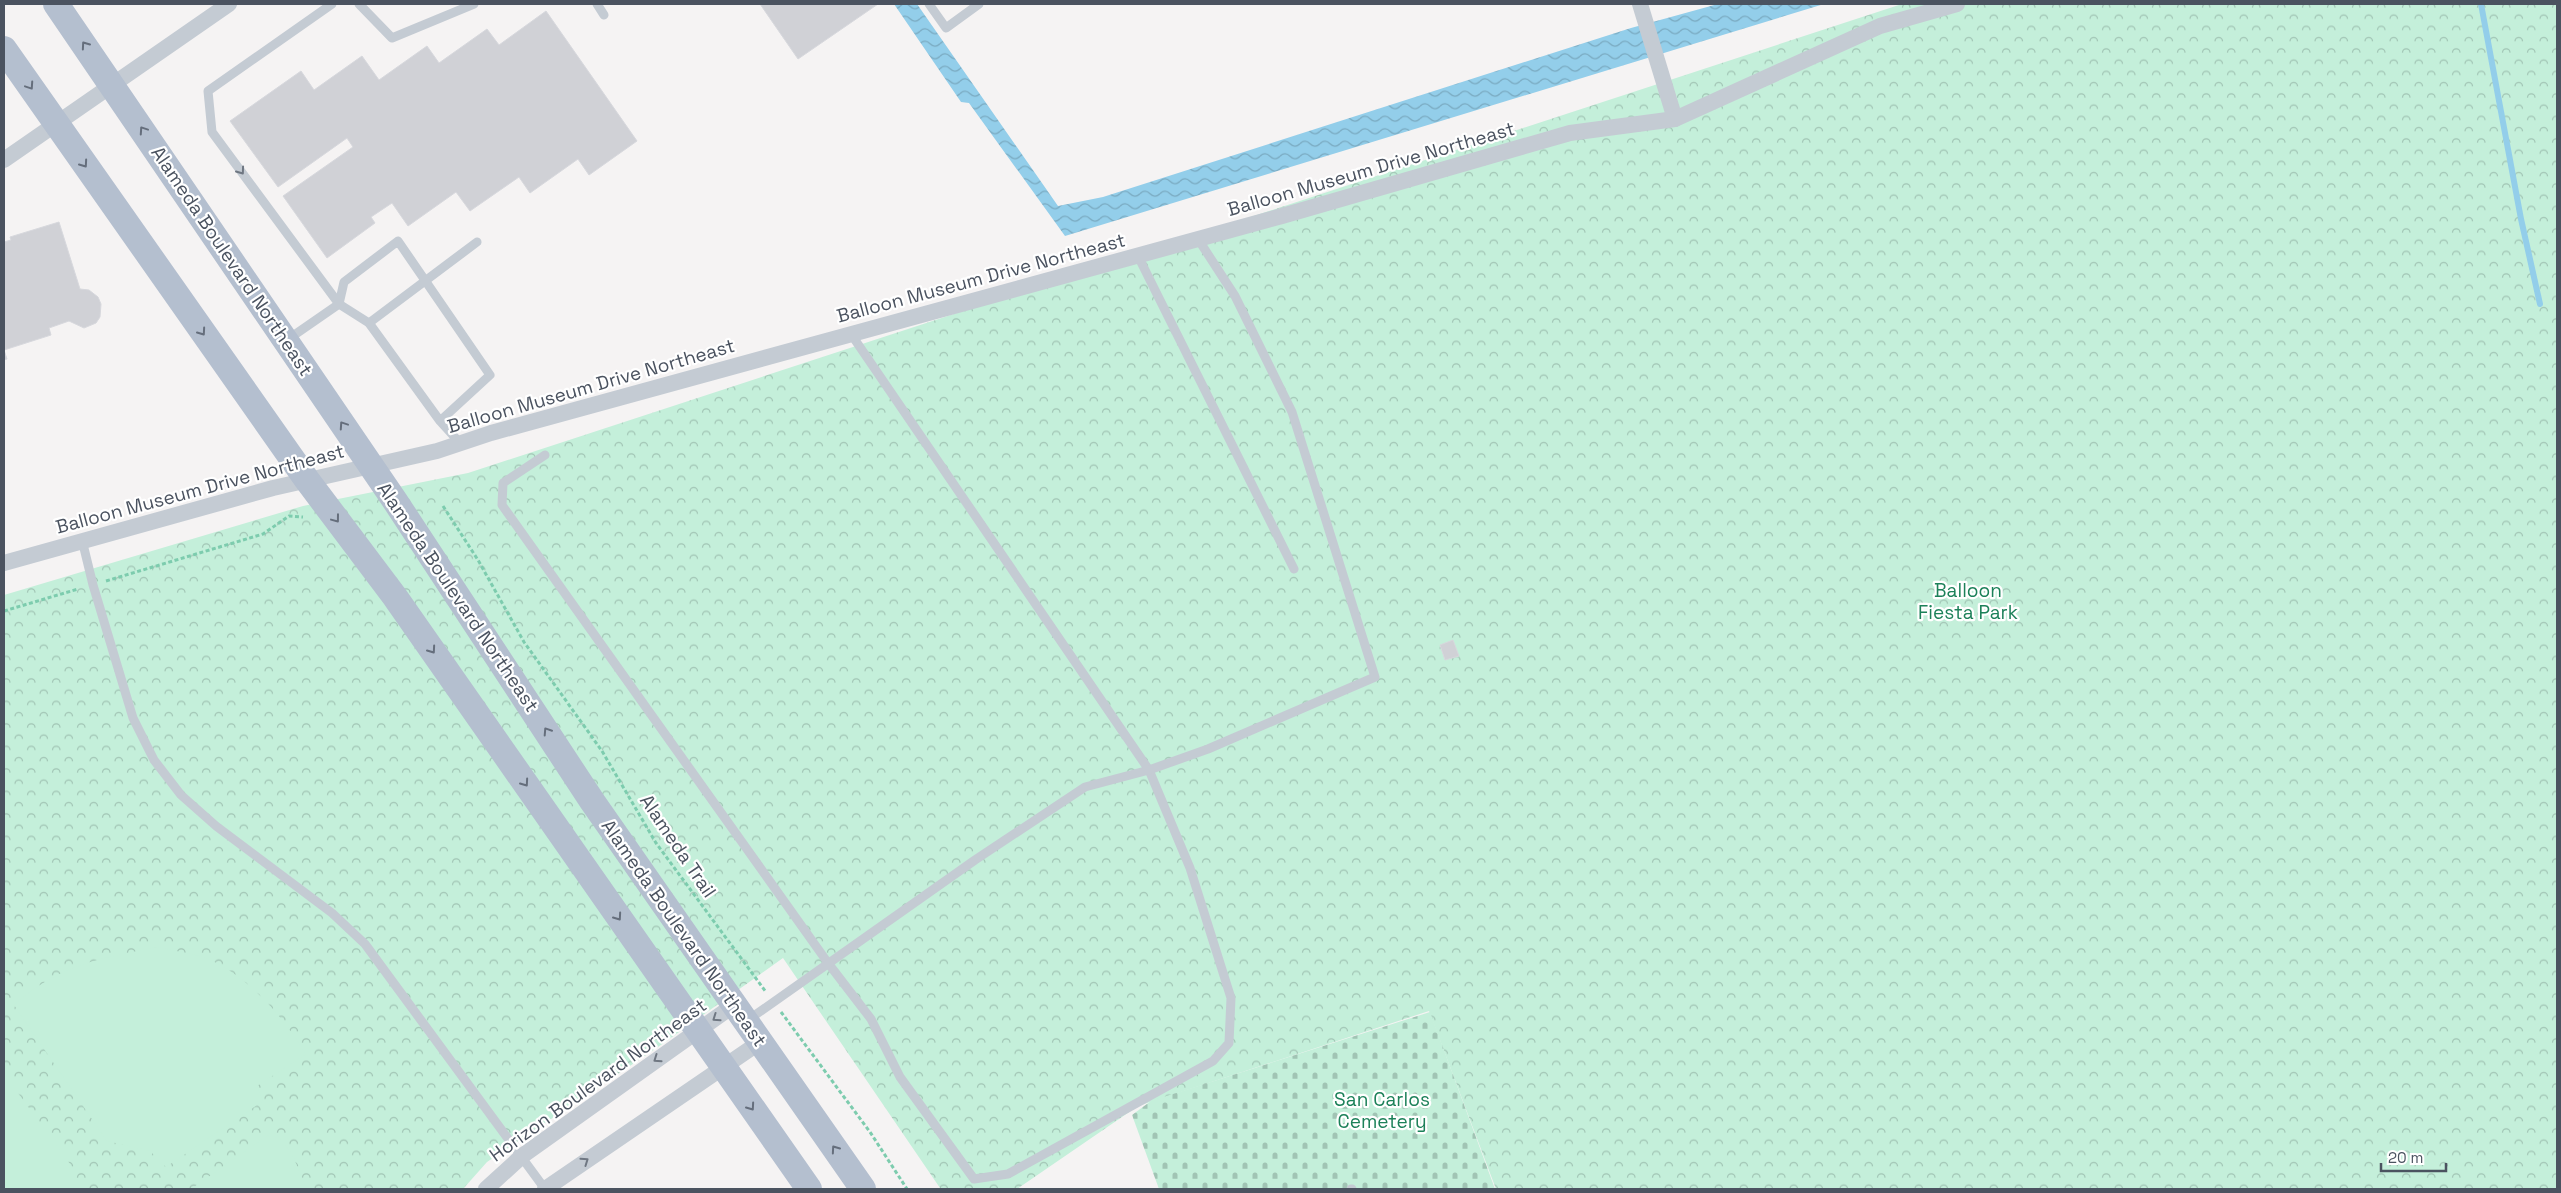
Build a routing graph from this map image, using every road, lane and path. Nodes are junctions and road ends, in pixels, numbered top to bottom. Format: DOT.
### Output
graph roads {
  1 [pos="56,4"];
  2 [pos="229,4"];
  3 [pos="332,4"];
  4 [pos="359,4"];
  5 [pos="474,4"];
  6 [pos="597,4"];
  7 [pos="929,4"];
  8 [pos="979,4"];
  9 [pos="1640,4"];
  10 [pos="1958,4"];
  11 [pos="604,14"];
  12 [pos="4,49"];
  13 [pos="113,85"];
  14 [pos="1675,119"];
  15 [pos="56,124"];
  16 [pos="4,160"];
  17 [pos="1198,239"];
  18 [pos="478,242"];
  19 [pos="1138,256"];
  20 [pos="425,280"];
  21 [pos="339,304"];
  22 [pos="369,323"];
  23 [pos="851,334"];
  24 [pos="286,341"];
  25 [pos="440,421"];
  26 [pos="460,443"];
  27 [pos="545,456"];
  28 [pos="371,466"];
  29 [pos="307,480"];
  30 [pos="442,506"];
  31 [pos="303,517"];
  32 [pos="82,540"];
  33 [pos="4,563"];
  34 [pos="1294,570"];
  35 [pos="93,585"];
  36 [pos="4,611"];
  37 [pos="1149,770"];
  38 [pos="828,963"];
  39 [pos="773,1002"];
  40 [pos="747,1023"];
  41 [pos="697,1031"];
  42 [pos="723,1067"];
  43 [pos="522,1156"];
  44 [pos="486,1189"];
  45 [pos="545,1189"];
  46 [pos="809,1189"];
  47 [pos="863,1189"];
  48 [pos="907,1189"];
  13 -- 1 [label="main road, Alameda Boulevard Northeast, one-way"];
  2 -- 13 [label="street"];
  3 -- 21 [label="lane, one-way"];
  4 -- 5 [label="lane"];
  6 -- 11 [label="lane"];
  7 -- 8 [label="lane"];
  9 -- 14 [label="street"];
  10 -- 14 [label="street, Balloon Museum Drive Northeast"];
  12 -- 15 [label="main road, one-way"];
  13 -- 15 [label="street"];
  24 -- 13 [label="main road, Alameda Boulevard Northeast, one-way"];
  14 -- 17 [label="street, Balloon Museum Drive Northeast"];
  15 -- 16 [label="street"];
  15 -- 29 [label="main road, one-way"];
  17 -- 19 [label="street, Balloon Museum Drive Northeast"];
  17 -- 37 [label="lane"];
  18 -- 20 [label="lane"];
  19 -- 23 [label="street, Balloon Museum Drive Northeast"];
  19 -- 34 [label="lane"];
  20 -- 21 [label="lane"];
  20 -- 22 [label="lane"];
  20 -- 25 [label="lane"];
  21 -- 22 [label="lane"];
  21 -- 24 [label="lane"];
  22 -- 25 [label="lane"];
  23 -- 26 [label="street, Balloon Museum Drive Northeast"];
  23 -- 37 [label="lane"];
  28 -- 24 [label="main road, Alameda Boulevard Northeast, one-way"];
  25 -- 26 [label="lane"];
  26 -- 28 [label="street, Balloon Museum Drive Northeast"];
  27 -- 38 [label="lane"];
  28 -- 29 [label="street, Balloon Museum Drive Northeast"];
  40 -- 28 [label="main road, Alameda Boulevard Northeast, one-way"];
  29 -- 32 [label="street, Balloon Museum Drive Northeast"];
  29 -- 41 [label="main road, one-way"];
  30 -- 39 [label="path, Alameda Trail"];
  31 -- 35 [label="path"];
  32 -- 33 [label="street, Balloon Museum Drive Northeast"];
  32 -- 35 [label="lane"];
  35 -- 36 [label="path"];
  35 -- 43 [label="lane"];
  37 -- 38 [label="lane"];
  37 -- 38 [label="lane"];
  38 -- 39 [label="lane"];
  39 -- 40 [label="lane"];
  39 -- 48 [label="path, Alameda Trail"];
  40 -- 41 [label="street, Horizon Boulevard Northeast, one-way"];
  40 -- 42 [label="street"];
  47 -- 40 [label="main road, Alameda Boulevard Northeast, one-way"];
  41 -- 42 [label="main road"];
  41 -- 43 [label="street, Horizon Boulevard Northeast, one-way"];
  45 -- 42 [label="street, one-way"];
  42 -- 46 [label="main road, one-way"];
  43 -- 44 [label="street, Horizon Boulevard Northeast"];
  43 -- 45 [label="lane"];
}
